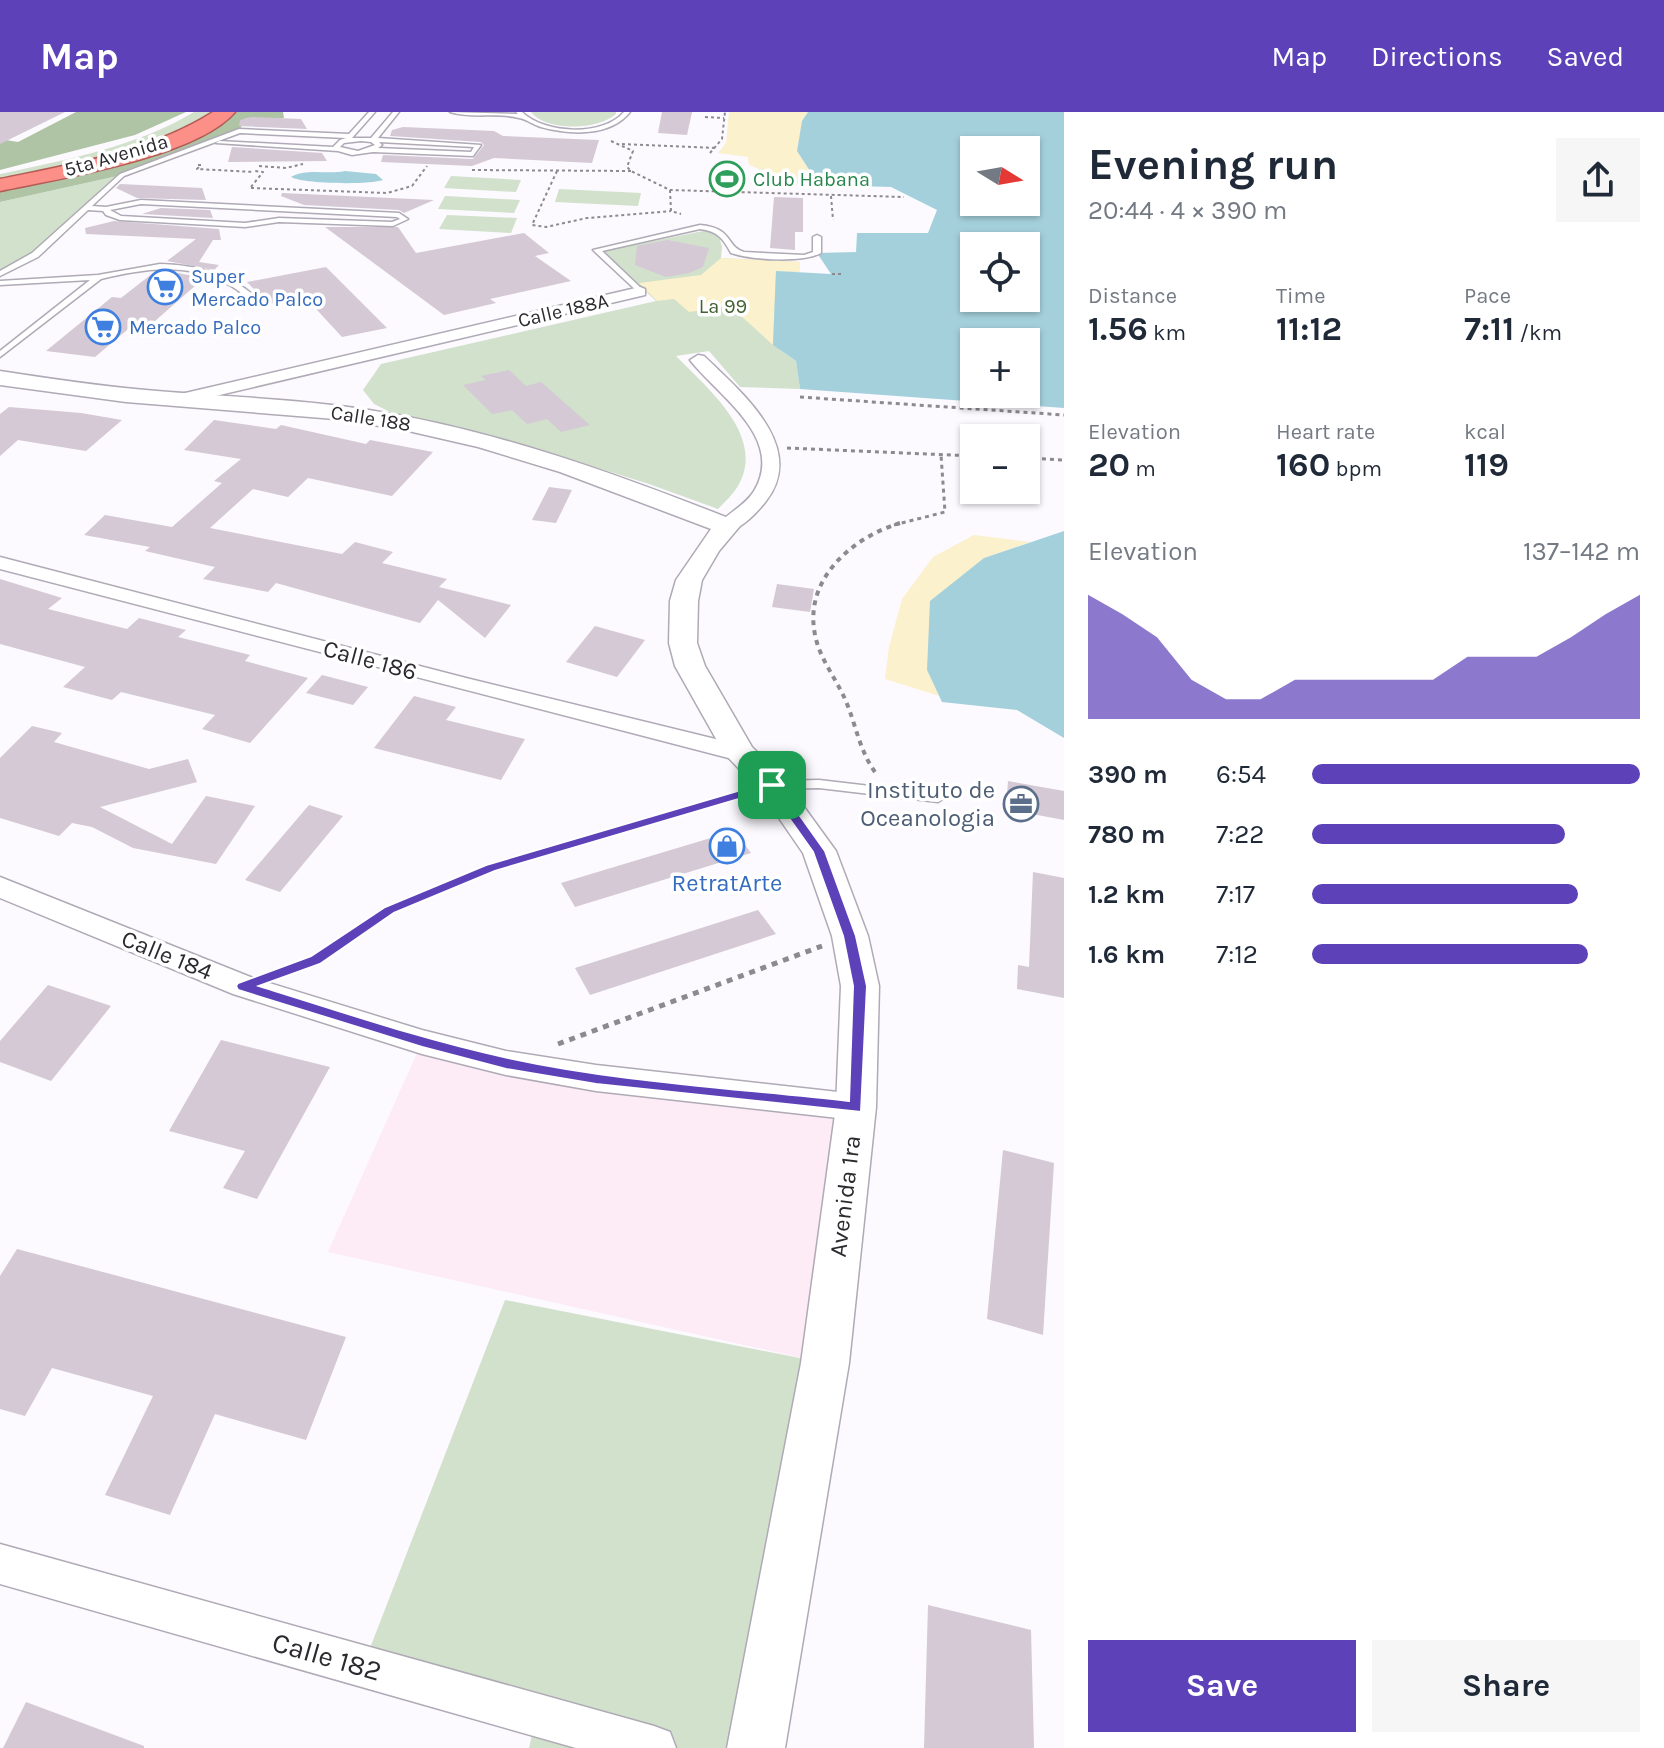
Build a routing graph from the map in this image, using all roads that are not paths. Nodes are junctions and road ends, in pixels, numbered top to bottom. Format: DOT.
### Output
graph roads {
  1 [pos="226,112"];
  2 [pos="372,112"];
  3 [pos="396,112"];
  4 [pos="453,112"];
  5 [pos="627,112"];
  6 [pos="519,114"];
  7 [pos="170,120"];
  8 [pos="349,138"];
  9 [pos="373,140"];
  10 [pos="210,142"];
  11 [pos="337,149"];
  12 [pos="374,150"];
  13 [pos="0,170"];
  14 [pos="0,185"];
  15 [pos="86,208"];
  16 [pos="106,209"];
  17 [pos="287,210"];
  18 [pos="279,220"];
  19 [pos="817,237"];
  20 [pos="0,274"];
  21 [pos="98,277"];
  22 [pos="0,283"];
  23 [pos="640,292"];
  24 [pos="250,298"];
  25 [pos="0,355"];
  26 [pos="698,360"];
  27 [pos="0,378"];
  28 [pos="181,399"];
  29 [pos="727,526"];
  30 [pos="0,563"];
  31 [pos="740,753"];
  32 [pos="772,785"];
  33 [pos="938,798"];
  34 [pos="0,887"];
  35 [pos="856,1107"];
  36 [pos="0,1564"];
  37 [pos="654,1748"];
  38 [pos="756,1748"];
  1 -- 14 [label="highway, 5ta Avenida"];
  2 -- 8 [label="lane"];
  3 -- 9 [label="lane"];
  4 -- 6 [label="lane"];
  5 -- 6 [label="lane"];
  7 -- 13 [label="highway, 5ta Avenida"];
  8 -- 9 [label="lane"];
  8 -- 10 [label="lane"];
  8 -- 11 [label="lane"];
  9 -- 12 [label="lane"];
  9 -- 12 [label="lane"];
  10 -- 11 [label="lane"];
  10 -- 15 [label="lane"];
  11 -- 12 [label="lane"];
  15 -- 16 [label="lane"];
  15 -- 20 [label="lane"];
  16 -- 17 [label="lane"];
  16 -- 18 [label="lane"];
  17 -- 18 [label="lane"];
  17 -- 18 [label="lane"];
  19 -- 23 [label="lane, Calle 188A"];
  21 -- 22 [label="lane"];
  21 -- 24 [label="lane"];
  21 -- 25 [label="lane"];
  23 -- 28 [label="street, Calle 188A"];
  26 -- 29 [label="street, Avenida 1ra"];
  27 -- 28 [label="street, Calle 188"];
  28 -- 29 [label="street, Calle 188"];
  29 -- 31 [label="street, Avenida 1ra"];
  30 -- 31 [label="street, Calle 186"];
  31 -- 32 [label="street, Avenida 1ra"];
  32 -- 33 [label="lane"];
  32 -- 35 [label="street, Avenida 1ra"];
  34 -- 35 [label="street, Calle 184"];
  35 -- 38 [label="street, Avenida 1ra"];
  36 -- 37 [label="street, Calle 182"];
}
